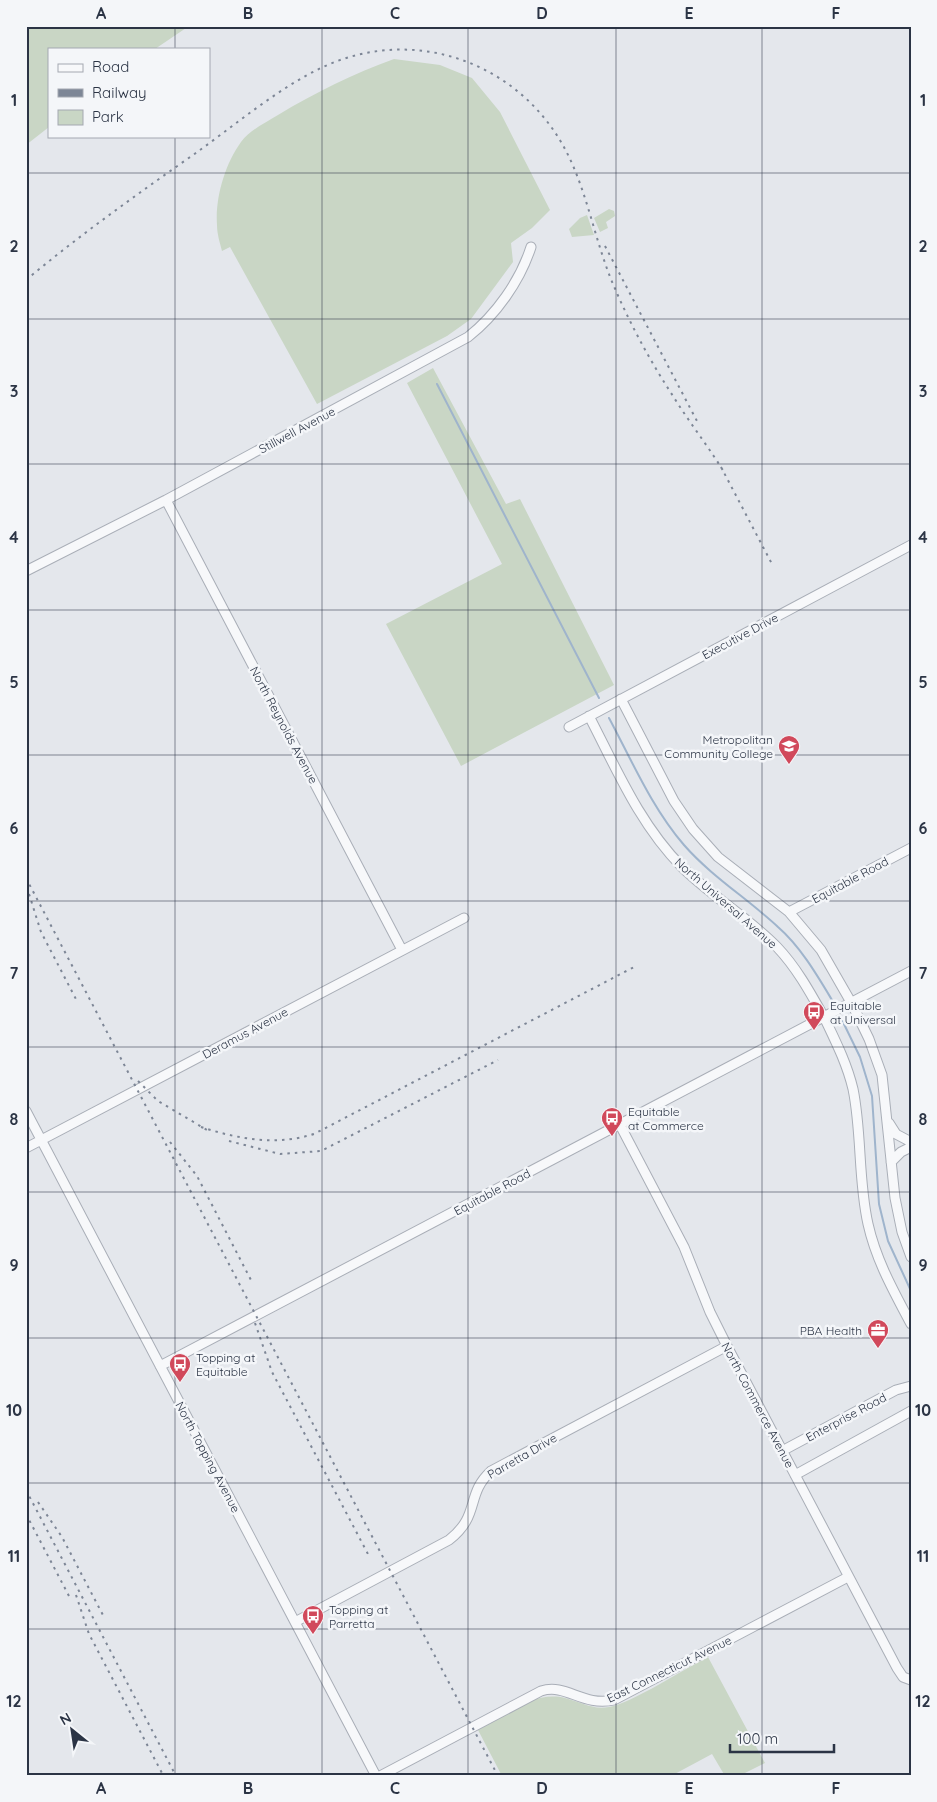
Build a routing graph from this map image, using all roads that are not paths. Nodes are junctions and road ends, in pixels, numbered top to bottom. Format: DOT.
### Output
graph roads {
  1 [pos="530,248"];
  2 [pos="166,500"];
  3 [pos="911,546"];
  4 [pos="26,571"];
  5 [pos="622,699"];
  6 [pos="589,716"];
  7 [pos="569,727"];
  8 [pos="911,848"];
  9 [pos="789,912"];
  10 [pos="464,918"];
  11 [pos="402,950"];
  12 [pos="911,971"];
  13 [pos="852,1004"];
  14 [pos="824,1018"];
  15 [pos="26,1111"];
  16 [pos="888,1122"];
  17 [pos="620,1125"];
  18 [pos="42,1140"];
  19 [pos="911,1142"];
  20 [pos="911,1147"];
  21 [pos="26,1148"];
  22 [pos="891,1162"];
  23 [pos="911,1257"];
  24 [pos="911,1324"];
  25 [pos="727,1346"];
  26 [pos="160,1366"];
  27 [pos="911,1386"];
  28 [pos="911,1411"];
  29 [pos="782,1452"];
  30 [pos="795,1475"];
  31 [pos="848,1578"];
  32 [pos="295,1622"];
  33 [pos="909,1680"];
  34 [pos="378,1776"];
  1 -- 2 [label="street, Stillwell Avenue"];
  2 -- 4 [label="street, Stillwell Avenue"];
  2 -- 11 [label="street, North Reynolds Avenue"];
  3 -- 5 [label="street, Executive Drive"];
  5 -- 6 [label="street, Executive Drive"];
  5 -- 9 [label="street"];
  6 -- 7 [label="street, Executive Drive"];
  6 -- 14 [label="street, North Universal Avenue"];
  8 -- 9 [label="street, Equitable Road"];
  9 -- 13 [label="street"];
  10 -- 11 [label="street, Deramus Avenue"];
  11 -- 18 [label="street, Deramus Avenue"];
  12 -- 13 [label="street, Equitable Road"];
  13 -- 14 [label="street, Equitable Road"];
  13 -- 16 [label="street"];
  14 -- 17 [label="street, Equitable Road"];
  14 -- 24 [label="street, North Universal Avenue"];
  15 -- 18 [label="street, North Topping Avenue"];
  16 -- 19 [label="street"];
  16 -- 22 [label="street"];
  17 -- 25 [label="street, North Commerce Avenue"];
  17 -- 26 [label="street, Equitable Road"];
  18 -- 21 [label="street, Deramus Avenue"];
  18 -- 26 [label="street, North Topping Avenue"];
  20 -- 22 [label="street"];
  22 -- 23 [label="street"];
  25 -- 29 [label="street, North Commerce Avenue"];
  25 -- 32 [label="street, Parretta Drive"];
  26 -- 32 [label="street, North Topping Avenue"];
  27 -- 29 [label="street, Enterprise Road"];
  28 -- 30 [label="street, Enterprise Road"];
  29 -- 30 [label="street, North Commerce Avenue"];
  30 -- 31 [label="street, North Commerce Avenue"];
  31 -- 33 [label="street, North Commerce Avenue"];
  31 -- 34 [label="street, East Connecticut Avenue"];
  32 -- 34 [label="street, North Topping Avenue"];
}
